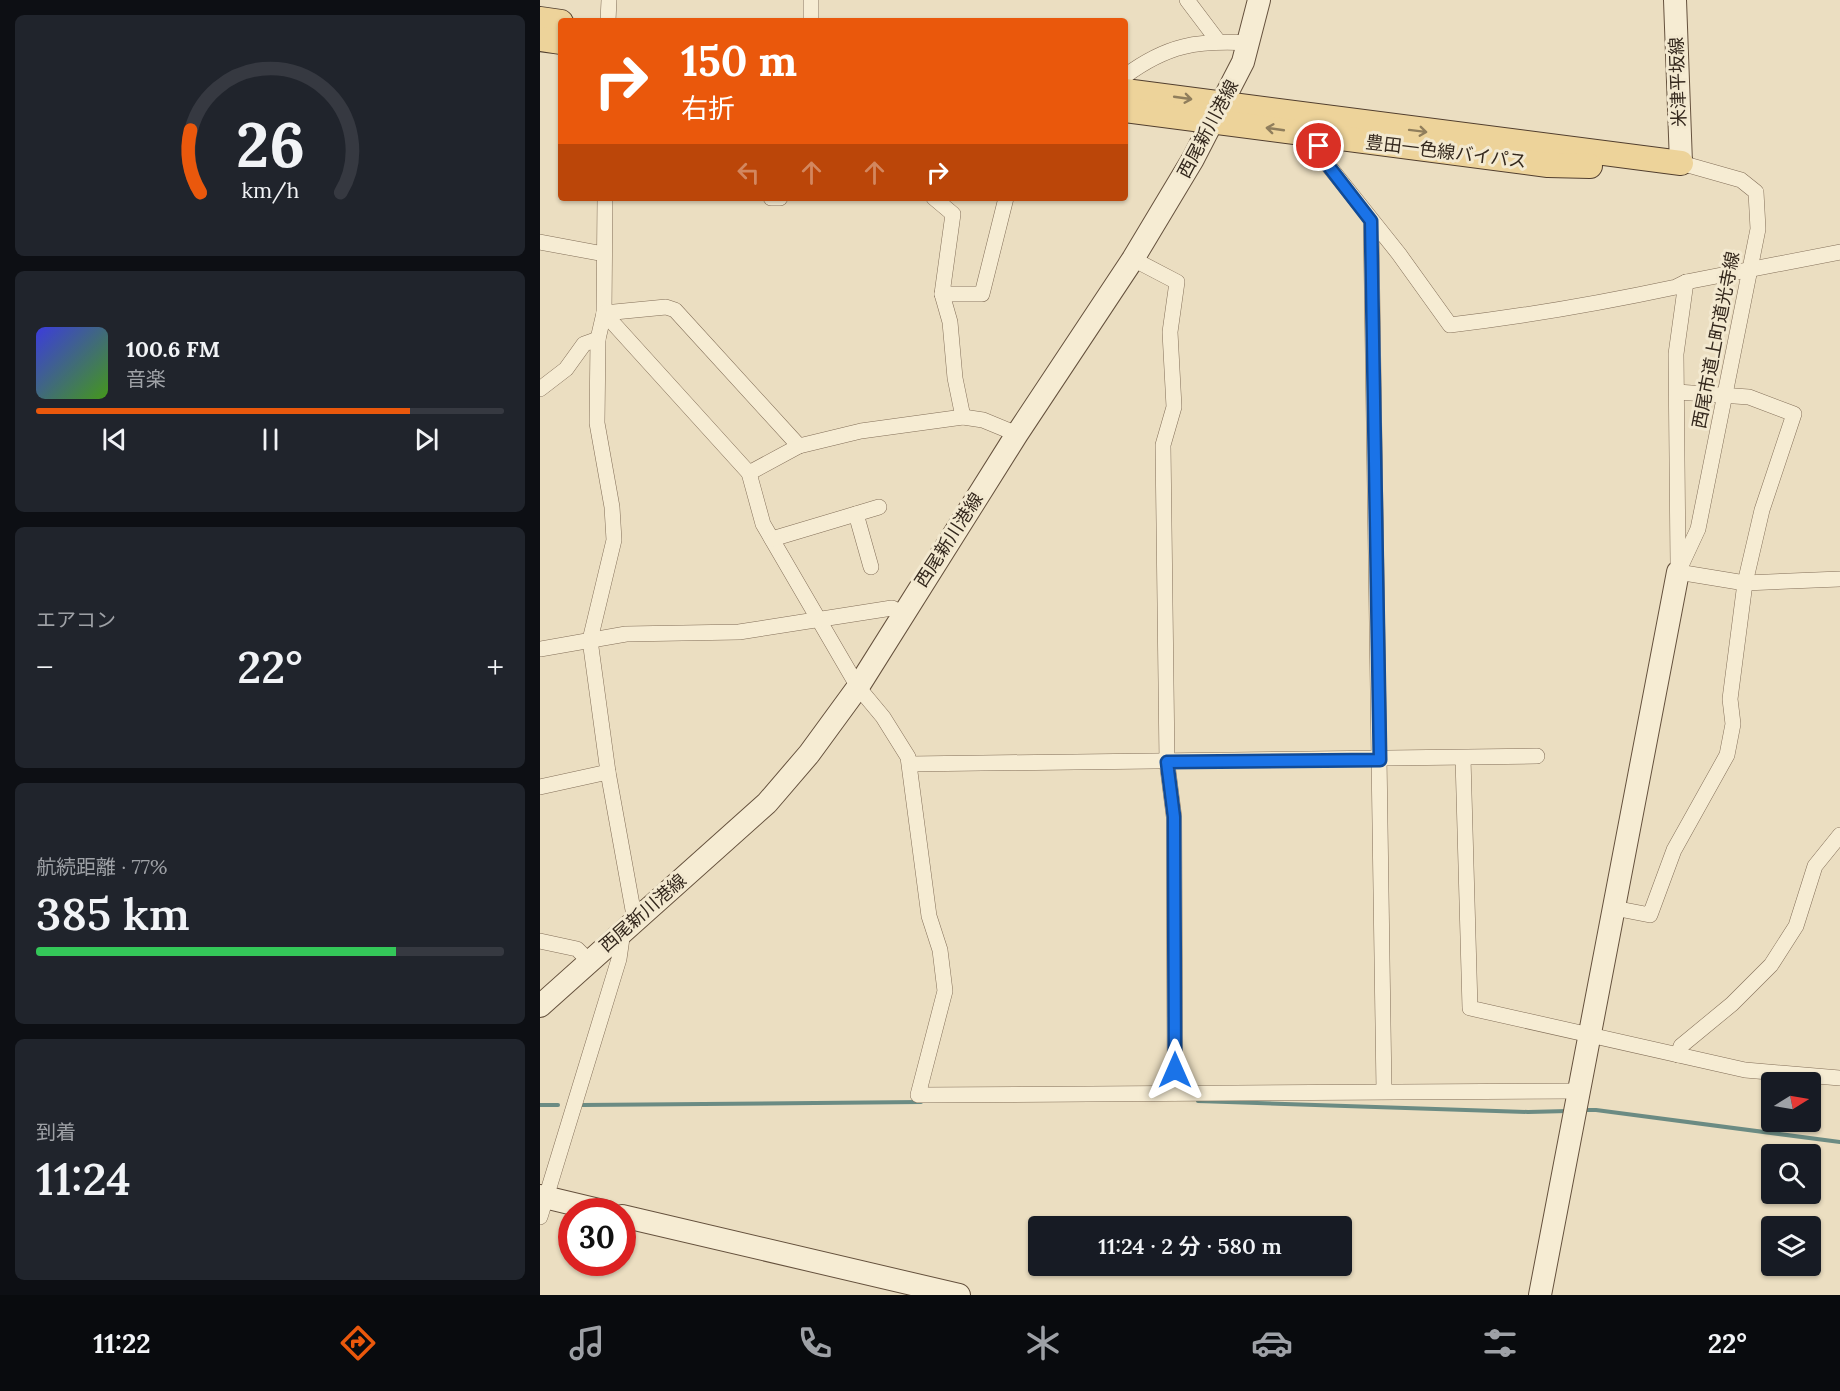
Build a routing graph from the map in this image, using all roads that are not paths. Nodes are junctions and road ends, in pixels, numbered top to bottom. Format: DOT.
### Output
graph roads {
  1 [pos="609,0"];
  2 [pos="811,0"];
  3 [pos="1187,0"];
  4 [pos="1259,0"];
  5 [pos="1675,0"];
  6 [pos="608,18"];
  7 [pos="811,18"];
  8 [pos="540,19"];
  9 [pos="558,22"];
  10 [pos="540,39"];
  11 [pos="1218,41"];
  12 [pos="558,42"];
  13 [pos="1249,43"];
  14 [pos="1128,74"];
  15 [pos="1128,92"];
  16 [pos="1128,110"];
  17 [pos="1219,112"];
  18 [pos="1320,135"];
  19 [pos="1623,157"];
  20 [pos="1681,163"];
  21 [pos="605,201"];
  22 [pos="938,201"];
  23 [pos="1005,201"];
  24 [pos="1371,221"];
  25 [pos="540,242"];
  26 [pos="1840,252"];
  27 [pos="604,254"];
  28 [pos="1133,260"];
  29 [pos="1750,270"];
  30 [pos="1686,282"];
  31 [pos="942,294"];
  32 [pos="604,313"];
  33 [pos="598,339"];
  34 [pos="540,389"];
  35 [pos="1677,392"];
  36 [pos="1725,395"];
  37 [pos="963,417"];
  38 [pos="1017,434"];
  39 [pos="799,446"];
  40 [pos="749,473"];
  41 [pos="879,507"];
  42 [pos="856,514"];
  43 [pos="772,539"];
  44 [pos="871,567"];
  45 [pos="1678,572"];
  46 [pos="1840,579"];
  47 [pos="1745,583"];
  48 [pos="902,613"];
  49 [pos="820,618"];
  50 [pos="590,640"];
  51 [pos="542,644"];
  52 [pos="858,687"];
  53 [pos="1537,756"];
  54 [pos="1464,758"];
  55 [pos="1380,760"];
  56 [pos="1167,762"];
  57 [pos="910,764"];
  58 [pos="608,772"];
  59 [pos="540,787"];
  60 [pos="1840,835"];
  61 [pos="1614,908"];
  62 [pos="629,926"];
  63 [pos="540,940"];
  64 [pos="589,961"];
  65 [pos="540,1006"];
  66 [pos="1589,1036"];
  67 [pos="1678,1055"];
  68 [pos="1840,1078"];
  69 [pos="1384,1091"];
  70 [pos="1175,1093"];
  71 [pos="1577,1105"];
  72 [pos="542,1204"];
  73 [pos="558,1206"];
  74 [pos="636,1220"];
  75 [pos="897,1288"];
  76 [pos="959,1295"];
  77 [pos="1540,1295"];
  1 -- 6 [label="street"];
  2 -- 7 [label="street"];
  3 -- 11 [label="street"];
  4 -- 13 [label="main road, 西尾新川港線"];
  5 -- 20 [label="main road, 米津平坂線"];
  8 -- 9 [label="main road"];
  10 -- 12 [label="main road"];
  11 -- 13 [label="street"];
  11 -- 14 [label="street"];
  13 -- 17 [label="main road, 西尾新川港線"];
  15 -- 17 [label="main road, 豊田一色線バイパス, one-way"];
  16 -- 17 [label="main road, 豊田一色線バイパス"];
  18 -- 17 [label="main road, 豊田一色線バイパス, one-way"];
  17 -- 19 [label="main road, 豊田一色線バイパス, one-way"];
  17 -- 28 [label="main road, 西尾新川港線"];
  18 -- 19 [label="main road, 豊田一色線バイパス"];
  18 -- 24 [label="street"];
  19 -- 20 [label="main road, 豊田一色線バイパス"];
  20 -- 29 [label="street, 西尾市道上町道光寺線"];
  21 -- 27 [label="street"];
  22 -- 31 [label="street"];
  23 -- 31 [label="street"];
  24 -- 30 [label="street"];
  24 -- 55 [label="street"];
  25 -- 27 [label="street"];
  26 -- 29 [label="street"];
  27 -- 32 [label="street"];
  28 -- 38 [label="main road, 西尾新川港線"];
  28 -- 56 [label="street"];
  29 -- 30 [label="street"];
  29 -- 36 [label="street, 西尾市道上町道光寺線"];
  30 -- 35 [label="street"];
  31 -- 37 [label="street"];
  32 -- 33 [label="street"];
  32 -- 39 [label="street"];
  32 -- 40 [label="street"];
  33 -- 34 [label="street"];
  33 -- 50 [label="street"];
  35 -- 36 [label="street"];
  35 -- 45 [label="street"];
  36 -- 45 [label="street, 西尾市道上町道光寺線"];
  36 -- 47 [label="street"];
  37 -- 38 [label="street"];
  37 -- 39 [label="street"];
  38 -- 48 [label="main road, 西尾新川港線"];
  39 -- 40 [label="street"];
  40 -- 43 [label="street"];
  41 -- 42 [label="street"];
  42 -- 43 [label="street"];
  42 -- 44 [label="street"];
  43 -- 49 [label="street"];
  45 -- 47 [label="street"];
  45 -- 61 [label="main road"];
  46 -- 47 [label="street"];
  47 -- 61 [label="street"];
  48 -- 49 [label="street"];
  48 -- 52 [label="main road, 西尾新川港線"];
  49 -- 50 [label="street"];
  49 -- 52 [label="street"];
  50 -- 51 [label="street"];
  50 -- 58 [label="street"];
  52 -- 57 [label="street"];
  52 -- 62 [label="main road, 西尾新川港線"];
  53 -- 54 [label="street"];
  54 -- 55 [label="street"];
  54 -- 66 [label="street"];
  55 -- 56 [label="street"];
  55 -- 69 [label="street"];
  56 -- 57 [label="street"];
  56 -- 70 [label="street"];
  57 -- 70 [label="street"];
  58 -- 59 [label="street"];
  58 -- 62 [label="street"];
  60 -- 67 [label="street"];
  61 -- 66 [label="main road"];
  62 -- 64 [label="main road, 西尾新川港線"];
  62 -- 72 [label="street"];
  63 -- 64 [label="street"];
  64 -- 65 [label="main road, 西尾新川港線"];
  66 -- 67 [label="street"];
  66 -- 71 [label="main road"];
  67 -- 68 [label="street"];
  69 -- 70 [label="street"];
  69 -- 71 [label="street"];
  71 -- 77 [label="main road"];
  72 -- 73 [label="main road"];
  74 -- 75 [label="main road"];
  75 -- 76 [label="main road"];
}
